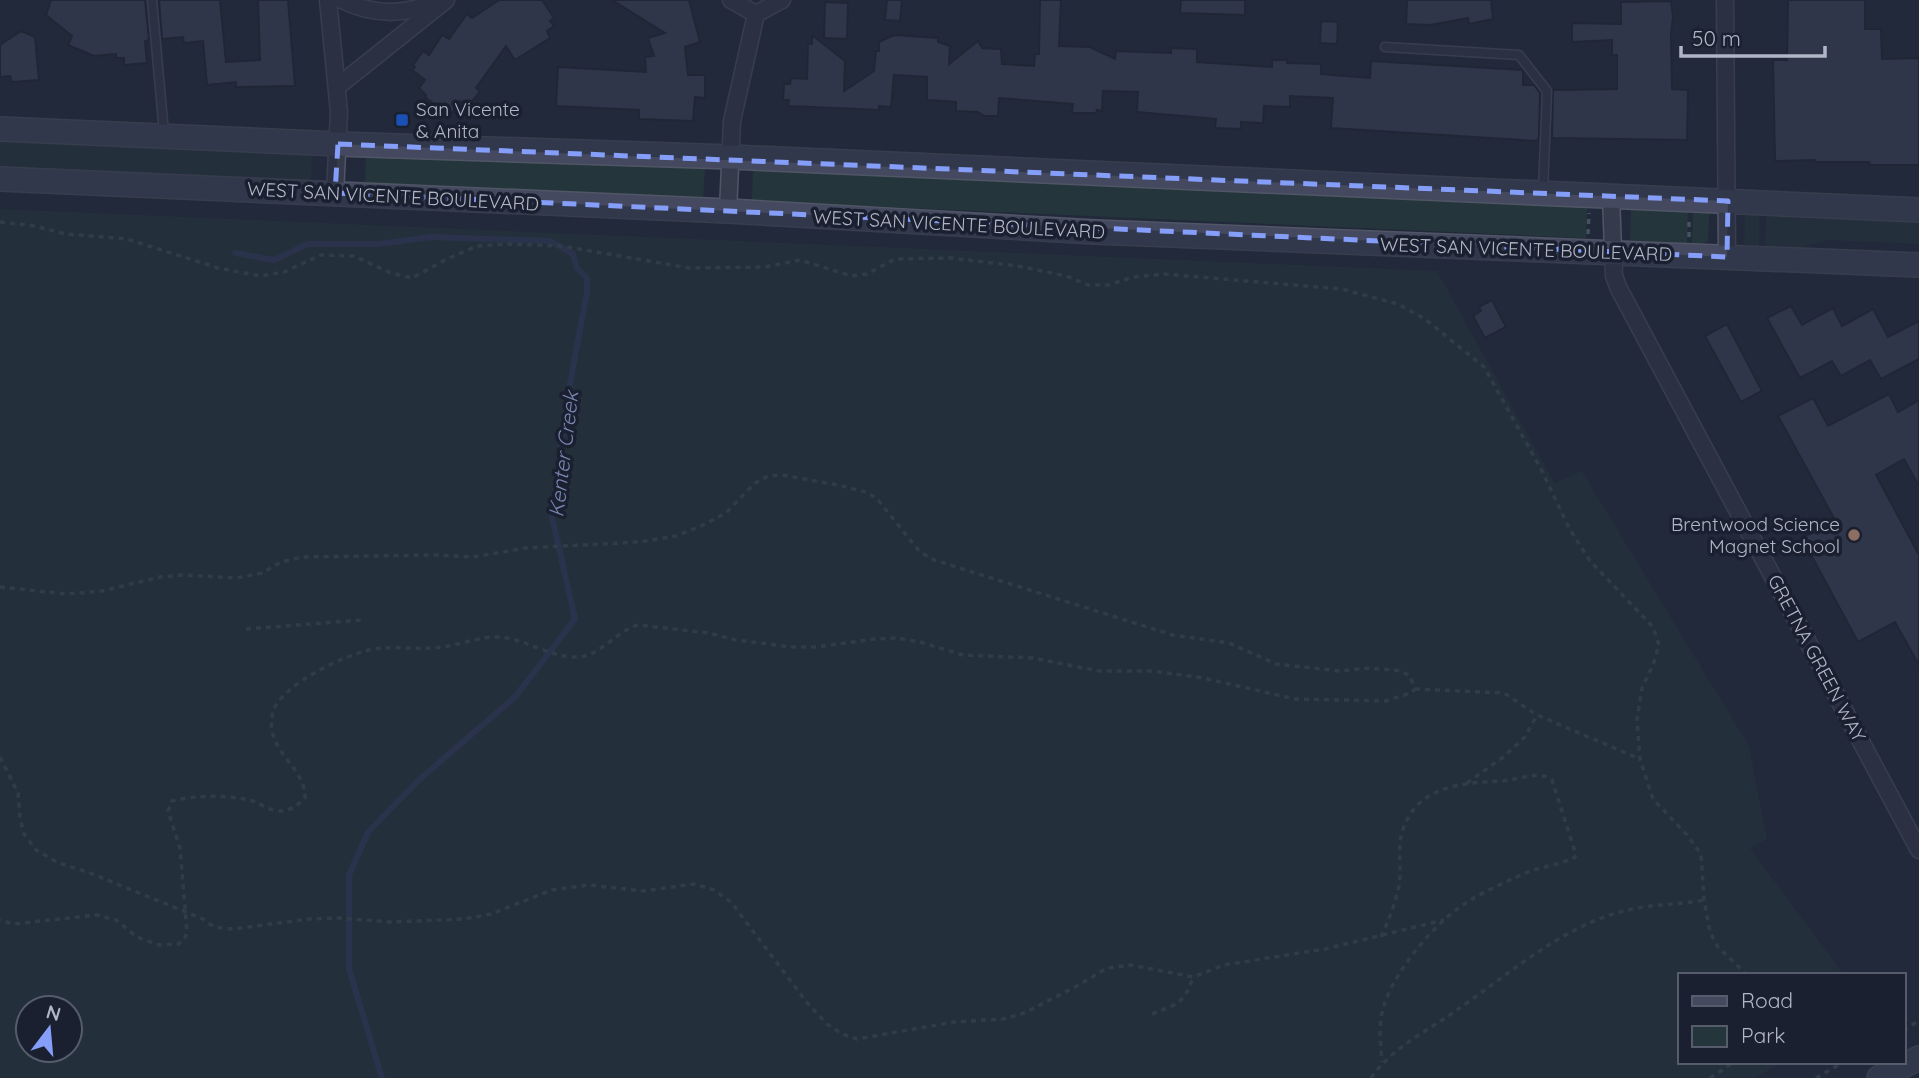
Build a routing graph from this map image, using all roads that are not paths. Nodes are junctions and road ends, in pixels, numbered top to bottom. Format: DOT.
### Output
graph roads {
  1 [pos="152,0"];
  2 [pos="328,0"];
  3 [pos="342,0"];
  4 [pos="444,0"];
  5 [pos="731,0"];
  6 [pos="782,0"];
  7 [pos="1726,0"];
  8 [pos="755,14"];
  9 [pos="1385,47"];
  10 [pos="337,87"];
  11 [pos="0,129"];
  12 [pos="165,135"];
  13 [pos="338,144"];
  14 [pos="731,156"];
  15 [pos="0,179"];
  16 [pos="335,193"];
  17 [pos="1543,194"];
  18 [pos="1611,196"];
  19 [pos="1728,201"];
  20 [pos="1919,210"];
  21 [pos="728,211"];
  22 [pos="1613,252"];
  23 [pos="1727,257"];
  24 [pos="1919,265"];
  25 [pos="1919,850"];
  26 [pos="1919,1058"];
  27 [pos="1880,1078"];
  1 -- 12 [label="lane"];
  2 -- 10 [label="street"];
  3 -- 4 [label="street"];
  4 -- 10 [label="street"];
  5 -- 8 [label="street"];
  6 -- 8 [label="street"];
  7 -- 19 [label="street"];
  8 -- 14 [label="street"];
  9 -- 17 [label="lane"];
  10 -- 13 [label="street"];
  11 -- 12 [label="main road"];
  12 -- 13 [label="main road"];
  13 -- 14 [label="main road"];
  13 -- 16 [label="street"];
  14 -- 17 [label="main road"];
  14 -- 21 [label="street"];
  15 -- 16 [label="main road, WEST SAN VICENTE BOULEVARD"];
  16 -- 21 [label="main road, WEST SAN VICENTE BOULEVARD"];
  17 -- 18 [label="main road"];
  18 -- 19 [label="main road"];
  18 -- 22 [label="street, GRETNA GREEN WAY"];
  19 -- 20 [label="main road"];
  19 -- 23 [label="street"];
  21 -- 22 [label="main road, WEST SAN VICENTE BOULEVARD"];
  22 -- 23 [label="main road, WEST SAN VICENTE BOULEVARD"];
  22 -- 25 [label="street, GRETNA GREEN WAY"];
  23 -- 24 [label="main road, WEST SAN VICENTE BOULEVARD"];
  26 -- 27 [label="main road"];
}
